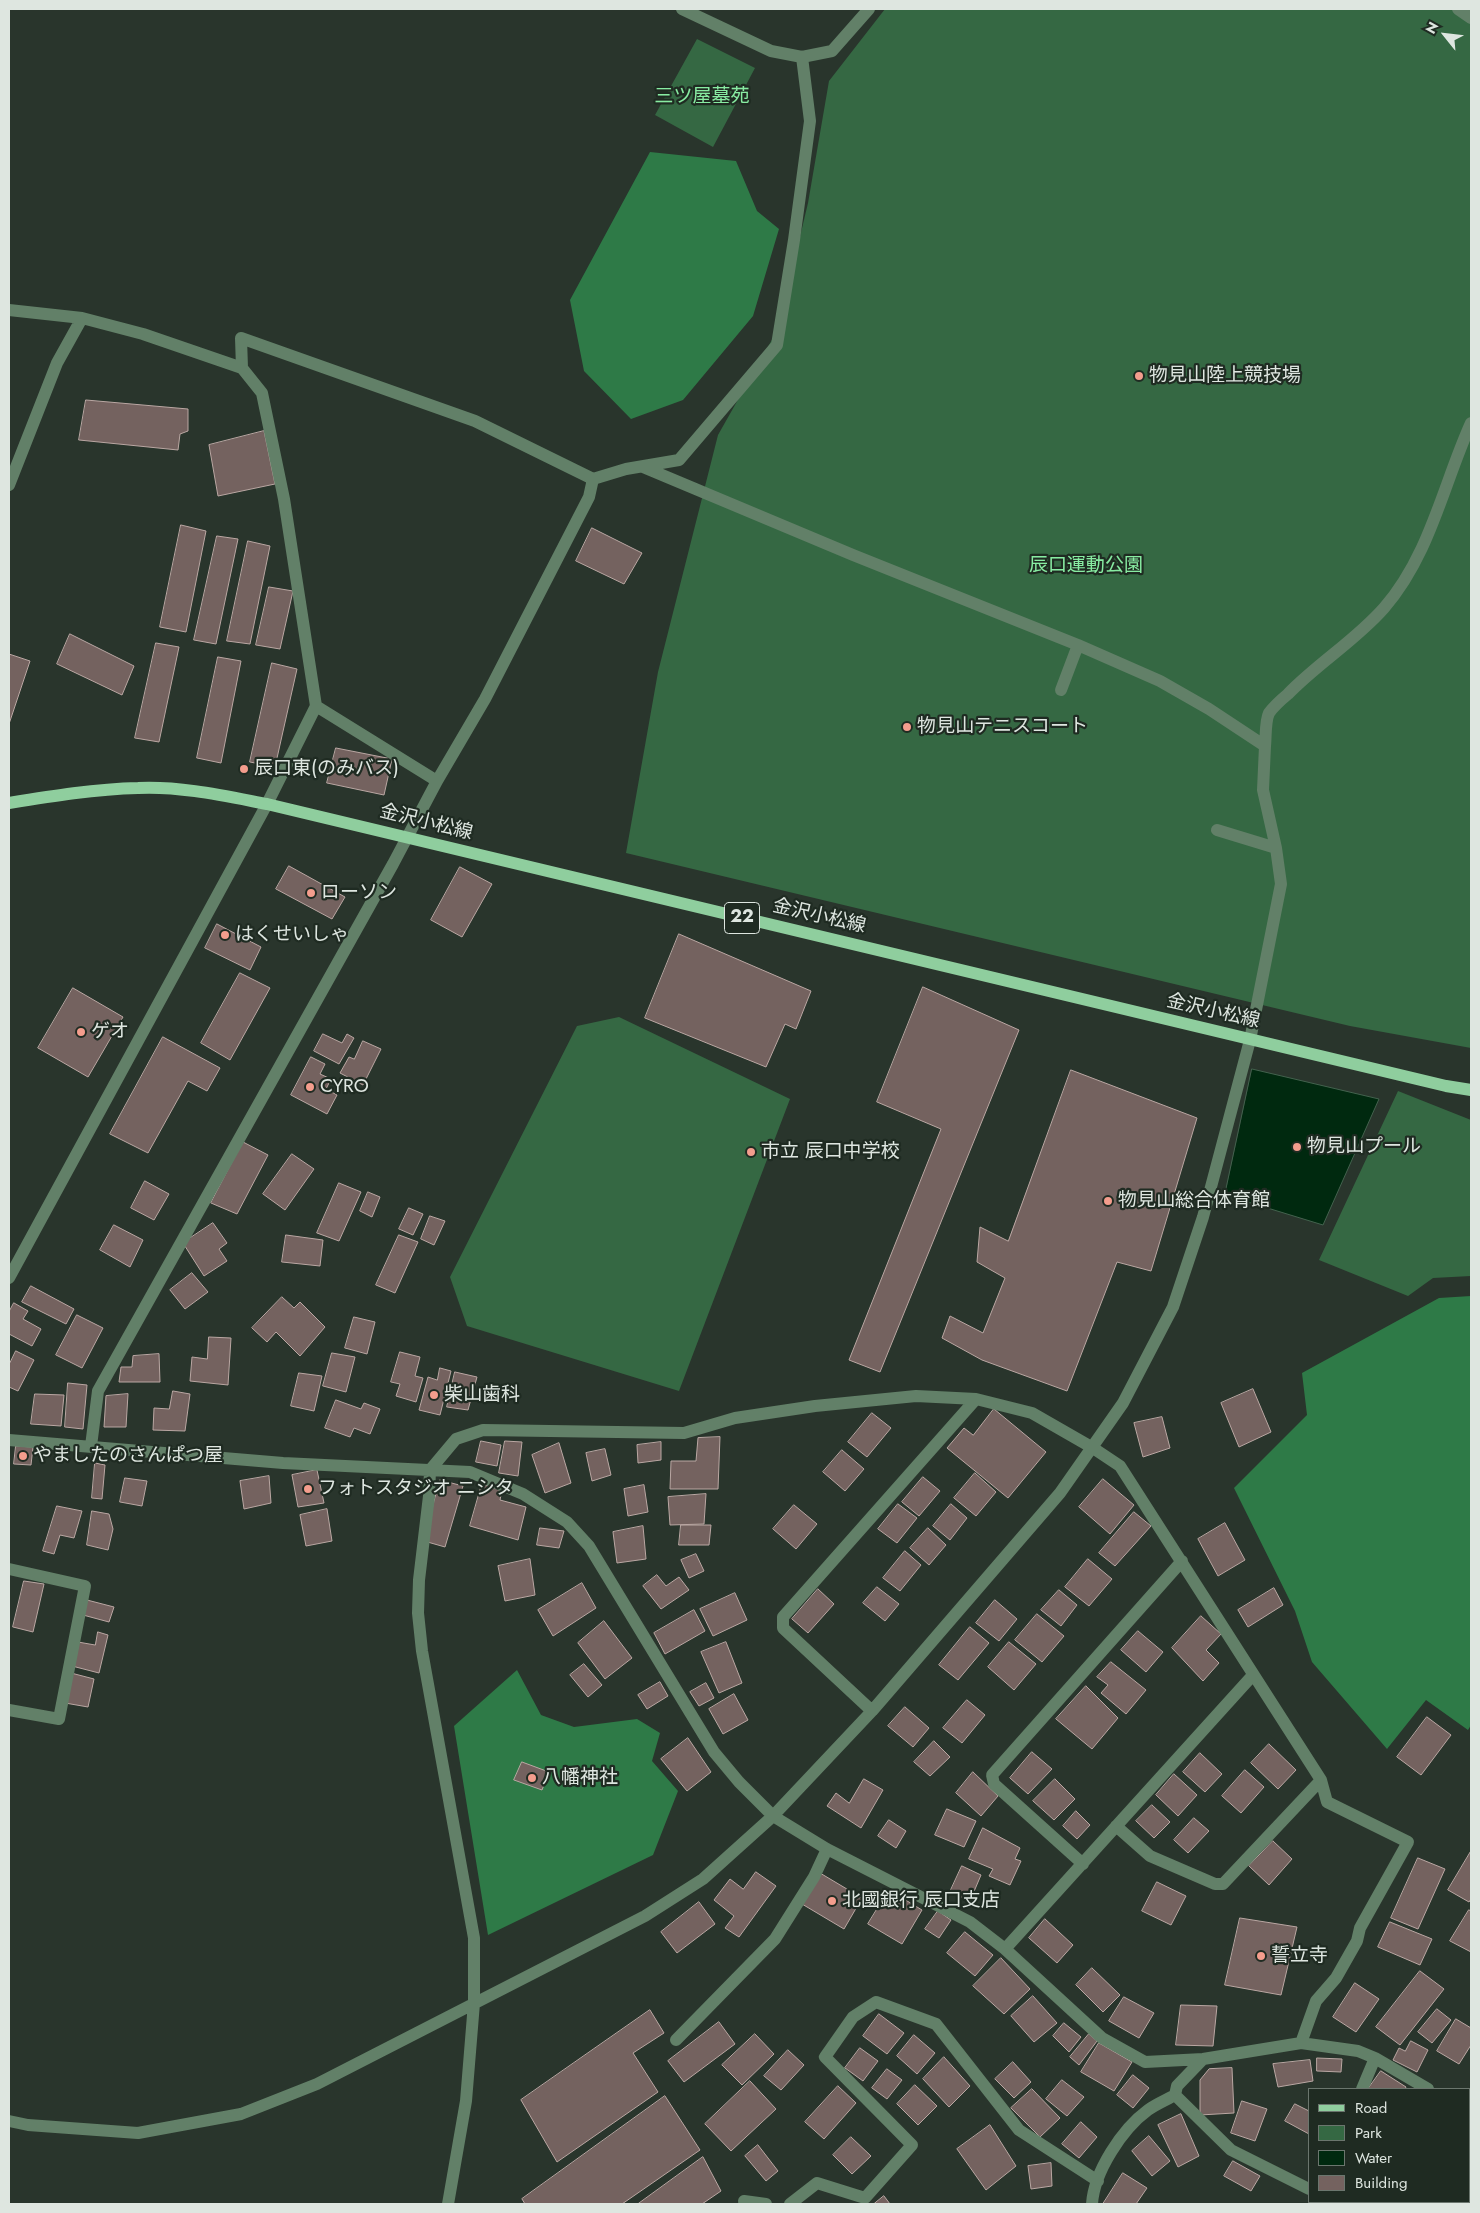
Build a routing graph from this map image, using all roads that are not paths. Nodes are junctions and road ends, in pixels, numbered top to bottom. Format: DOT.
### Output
graph roads {
  1 [pos="682,9"];
  2 [pos="870,9"];
  3 [pos="1458,9"];
  4 [pos="1471,18"];
  5 [pos="802,57"];
  6 [pos="9,310"];
  7 [pos="82,318"];
  8 [pos="242,368"];
  9 [pos="1471,423"];
  10 [pos="643,467"];
  11 [pos="594,479"];
  12 [pos="9,485"];
  13 [pos="1078,645"];
  14 [pos="1060,690"];
  15 [pos="316,706"];
  16 [pos="1265,746"];
  17 [pos="437,781"];
  18 [pos="9,803"];
  19 [pos="267,804"];
  20 [pos="1217,830"];
  21 [pos="406,837"];
  22 [pos="1276,848"];
  23 [pos="1250,1040"];
  24 [pos="1471,1090"];
  25 [pos="9,1278"];
  26 [pos="976,1398"];
  27 [pos="9,1440"];
  28 [pos="92,1446"];
  29 [pos="1094,1448"];
  30 [pos="430,1470"];
  31 [pos="1182,1561"];
  32 [pos="9,1569"];
  33 [pos="1253,1675"];
  34 [pos="9,1710"];
  35 [pos="872,1711"];
  36 [pos="1321,1780"];
  37 [pos="773,1816"];
  38 [pos="1116,1826"];
  39 [pos="826,1849"];
  40 [pos="1083,1864"];
  41 [pos="1006,1949"];
  42 [pos="474,2002"];
  43 [pos="676,2040"];
  44 [pos="1300,2042"];
  45 [pos="1375,2058"];
  46 [pos="1203,2060"];
  47 [pos="1362,2088"];
  48 [pos="1426,2088"];
  49 [pos="1175,2095"];
  50 [pos="9,2121"];
  51 [pos="1098,2181"];
  52 [pos="1308,2188"];
  53 [pos="744,2201"];
  54 [pos="448,2204"];
  55 [pos="766,2204"];
  56 [pos="790,2204"];
  57 [pos="1092,2204"];
  1 -- 5 [label="street"];
  2 -- 5 [label="street"];
  3 -- 4 [label="street"];
  5 -- 10 [label="street"];
  6 -- 7 [label="street"];
  7 -- 8 [label="street"];
  7 -- 12 [label="street"];
  8 -- 11 [label="street"];
  8 -- 15 [label="street"];
  9 -- 16 [label="street"];
  10 -- 11 [label="street"];
  10 -- 13 [label="street"];
  11 -- 17 [label="street"];
  13 -- 14 [label="street"];
  13 -- 16 [label="street"];
  15 -- 17 [label="street"];
  15 -- 19 [label="street"];
  16 -- 22 [label="street"];
  17 -- 21 [label="street"];
  18 -- 19 [label="main road, 金沢小松線 / 22"];
  19 -- 21 [label="main road, 金沢小松線 / 22"];
  19 -- 25 [label="street"];
  20 -- 22 [label="street"];
  21 -- 23 [label="main road, 金沢小松線 / 22"];
  21 -- 28 [label="street"];
  22 -- 23 [label="street"];
  23 -- 24 [label="main road, 金沢小松線 / 22"];
  23 -- 29 [label="street"];
  26 -- 29 [label="street"];
  26 -- 30 [label="street"];
  26 -- 35 [label="street"];
  27 -- 28 [label="street"];
  28 -- 30 [label="street"];
  29 -- 31 [label="street"];
  29 -- 35 [label="street"];
  30 -- 37 [label="street"];
  30 -- 42 [label="street"];
  31 -- 33 [label="street"];
  31 -- 40 [label="street"];
  32 -- 34 [label="street"];
  33 -- 36 [label="street"];
  33 -- 38 [label="street"];
  35 -- 37 [label="street"];
  36 -- 38 [label="street"];
  36 -- 44 [label="street"];
  37 -- 39 [label="street"];
  37 -- 42 [label="street"];
  38 -- 40 [label="street"];
  39 -- 41 [label="street"];
  39 -- 43 [label="street"];
  40 -- 41 [label="street"];
  41 -- 46 [label="street"];
  42 -- 50 [label="street"];
  42 -- 54 [label="street"];
  44 -- 45 [label="street"];
  44 -- 46 [label="street"];
  45 -- 47 [label="street"];
  45 -- 48 [label="street"];
  46 -- 49 [label="street"];
  49 -- 51 [label="street"];
  49 -- 52 [label="street"];
  51 -- 56 [label="street"];
  51 -- 57 [label="street"];
  53 -- 55 [label="street"];
}
